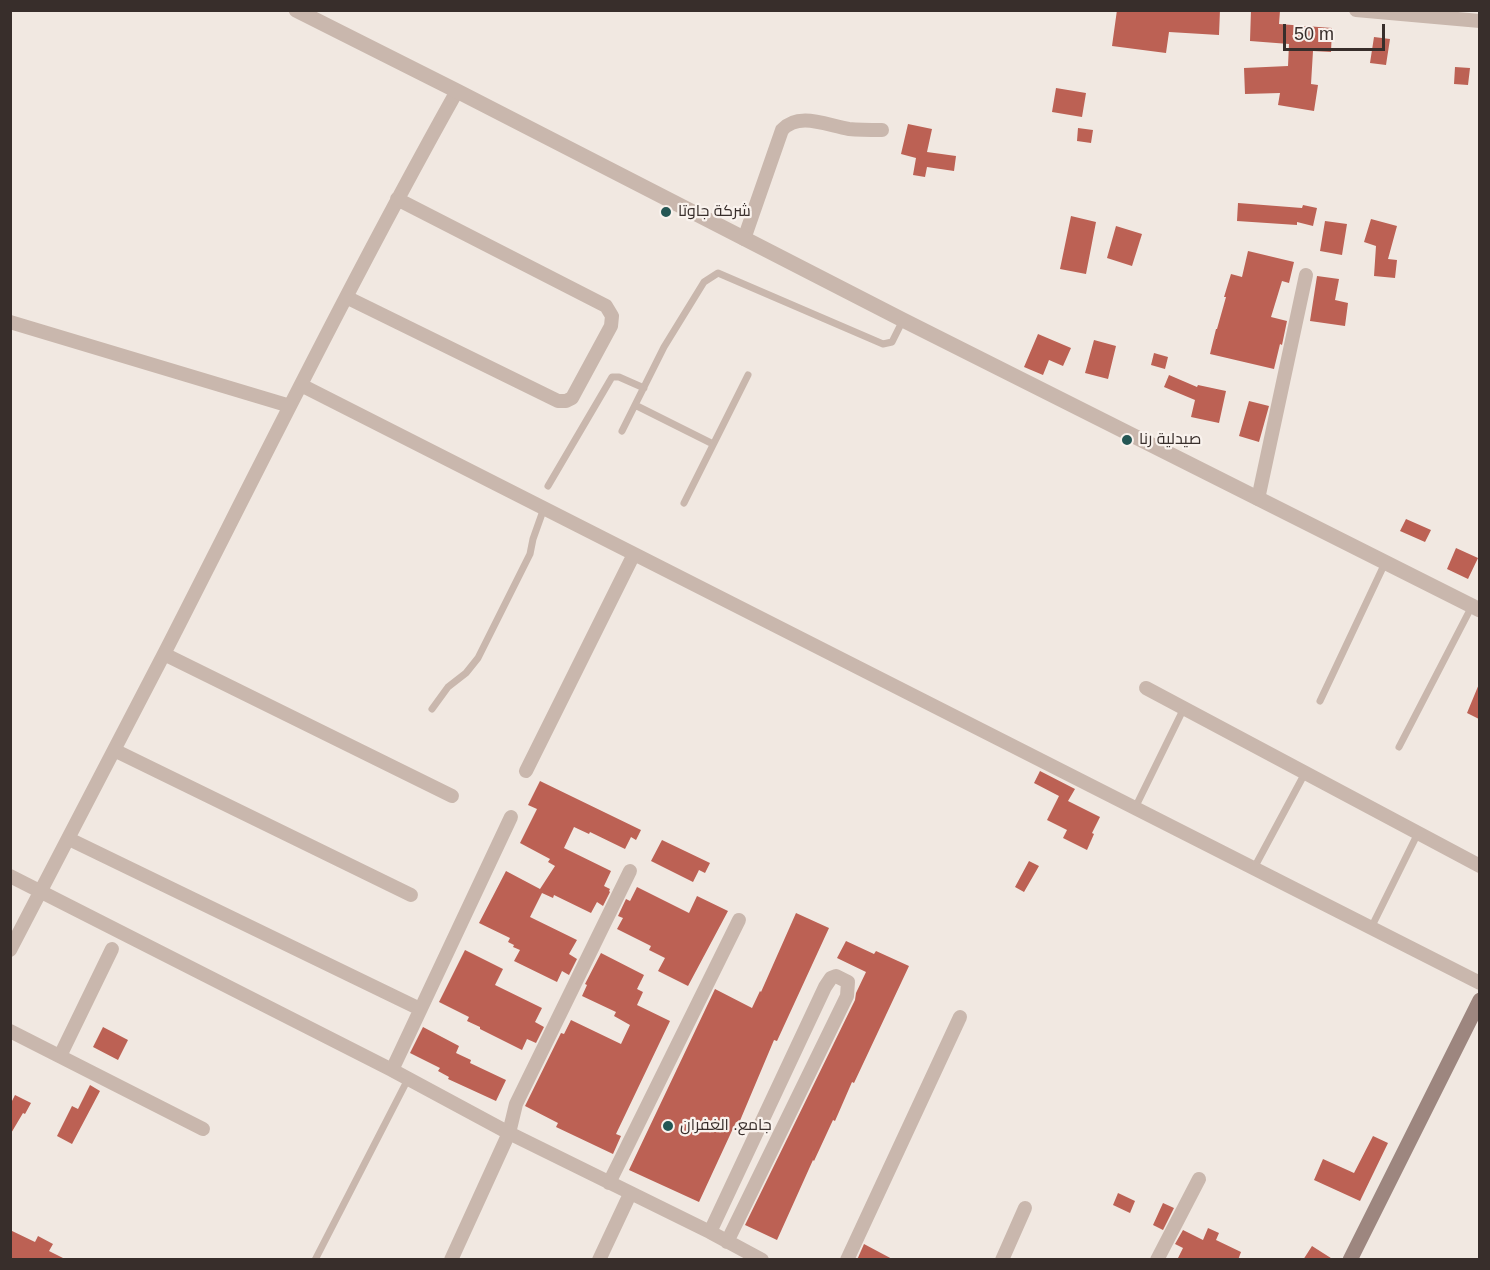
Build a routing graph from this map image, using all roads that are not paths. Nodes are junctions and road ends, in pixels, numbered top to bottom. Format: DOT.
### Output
graph roads {
  1 [pos="296,10"];
  2 [pos="1356,10"];
  3 [pos="1479,21"];
  4 [pos="457,91"];
  5 [pos="882,130"];
  6 [pos="397,199"];
  7 [pos="744,239"];
  8 [pos="1306,275"];
  9 [pos="346,297"];
  10 [pos="903,320"];
  11 [pos="12,326"];
  12 [pos="748,375"];
  13 [pos="301,385"];
  14 [pos="644,388"];
  15 [pos="635,405"];
  16 [pos="290,406"];
  17 [pos="622,430"];
  18 [pos="713,444"];
  19 [pos="548,486"];
  20 [pos="1258,499"];
  21 [pos="684,503"];
  22 [pos="544,508"];
  23 [pos="634,554"];
  24 [pos="1385,563"];
  25 [pos="1476,608"];
  26 [pos="164,654"];
  27 [pos="1146,688"];
  28 [pos="1320,701"];
  29 [pos="1184,708"];
  30 [pos="432,709"];
  31 [pos="1399,747"];
  32 [pos="114,750"];
  33 [pos="526,771"];
  34 [pos="1305,772"];
  35 [pos="452,796"];
  36 [pos="1135,808"];
  37 [pos="511,817"];
  38 [pos="1418,833"];
  39 [pos="69,838"];
  40 [pos="1479,866"];
  41 [pos="1254,868"];
  42 [pos="630,871"];
  43 [pos="10,876"];
  44 [pos="41,892"];
  45 [pos="411,895"];
  46 [pos="739,920"];
  47 [pos="1371,928"];
  48 [pos="112,949"];
  49 [pos="10,950"];
  50 [pos="1479,983"];
  51 [pos="1479,1000"];
  52 [pos="420,1009"];
  53 [pos="960,1017"];
  54 [pos="10,1031"];
  55 [pos="60,1056"];
  56 [pos="392,1070"];
  57 [pos="408,1079"];
  58 [pos="203,1129"];
  59 [pos="509,1133"];
  60 [pos="1199,1179"];
  61 [pos="609,1183"];
  62 [pos="630,1194"];
  63 [pos="1025,1208"];
  64 [pos="710,1232"];
  65 [pos="727,1242"];
  66 [pos="315,1260"];
  67 [pos="451,1260"];
  68 [pos="599,1260"];
  69 [pos="762,1260"];
  70 [pos="847,1260"];
  71 [pos="1002,1260"];
  72 [pos="1157,1260"];
  73 [pos="1350,1260"];
  1 -- 4 [label="street"];
  2 -- 3 [label="street"];
  4 -- 6 [label="street"];
  4 -- 7 [label="street"];
  5 -- 7 [label="street"];
  6 -- 9 [label="street"];
  6 -- 9 [label="street"];
  7 -- 10 [label="street"];
  8 -- 20 [label="street"];
  9 -- 13 [label="street"];
  10 -- 14 [label="lane"];
  10 -- 20 [label="street"];
  11 -- 16 [label="street"];
  12 -- 18 [label="lane"];
  13 -- 16 [label="street"];
  13 -- 22 [label="street"];
  14 -- 15 [label="lane"];
  14 -- 19 [label="lane"];
  15 -- 17 [label="lane"];
  15 -- 18 [label="lane"];
  16 -- 26 [label="street"];
  18 -- 21 [label="lane"];
  20 -- 24 [label="street"];
  22 -- 23 [label="street"];
  22 -- 30 [label="lane"];
  23 -- 33 [label="street"];
  23 -- 36 [label="street"];
  24 -- 25 [label="street"];
  24 -- 28 [label="lane"];
  25 -- 31 [label="lane"];
  26 -- 32 [label="street"];
  26 -- 35 [label="street"];
  27 -- 29 [label="street"];
  29 -- 34 [label="street"];
  29 -- 36 [label="lane"];
  32 -- 39 [label="street"];
  32 -- 45 [label="street"];
  34 -- 38 [label="street"];
  34 -- 41 [label="lane"];
  36 -- 41 [label="street"];
  37 -- 52 [label="street"];
  38 -- 40 [label="street"];
  38 -- 47 [label="lane"];
  39 -- 44 [label="street"];
  39 -- 52 [label="street"];
  41 -- 47 [label="street"];
  42 -- 59 [label="street"];
  43 -- 44 [label="street"];
  44 -- 49 [label="street"];
  44 -- 56 [label="street"];
  46 -- 61 [label="street"];
  47 -- 50 [label="street"];
  48 -- 55 [label="street"];
  51 -- 73 [label="main road"];
  52 -- 56 [label="street"];
  53 -- 70 [label="street"];
  54 -- 55 [label="street"];
  55 -- 58 [label="street"];
  56 -- 57 [label="street"];
  57 -- 59 [label="street"];
  57 -- 66 [label="lane"];
  59 -- 61 [label="street"];
  59 -- 67 [label="street"];
  60 -- 72 [label="street"];
  61 -- 62 [label="street"];
  62 -- 64 [label="street"];
  62 -- 68 [label="street"];
  63 -- 71 [label="street"];
  64 -- 65 [label="street"];
  64 -- 65 [label="street"];
  65 -- 69 [label="street"];
}
